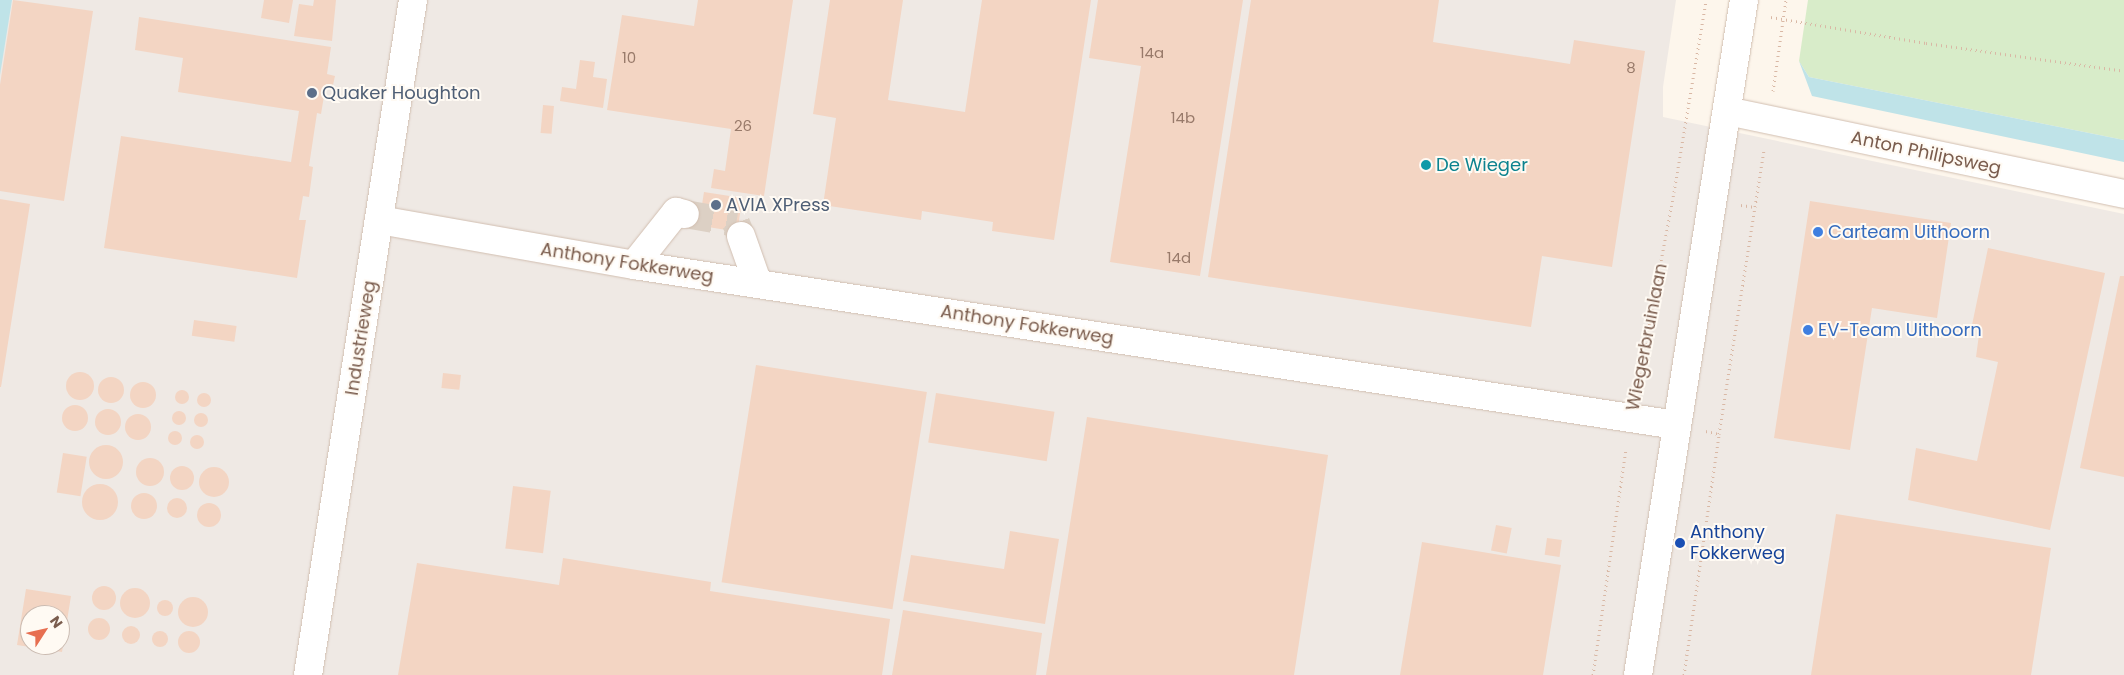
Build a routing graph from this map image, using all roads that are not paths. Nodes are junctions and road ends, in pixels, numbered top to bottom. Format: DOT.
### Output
graph roads {
  1 [pos="413,0"];
  2 [pos="1743,6"];
  3 [pos="1727,111"];
  4 [pos="2124,194"];
  5 [pos="685,214"];
  6 [pos="379,220"];
  7 [pos="741,236"];
  8 [pos="634,265"];
  9 [pos="758,284"];
  10 [pos="1676,426"];
  11 [pos="308,675"];
  12 [pos="1638,675"];
  1 -- 6 [label="street, Industrieweg"];
  2 -- 3 [label="street"];
  3 -- 4 [label="street, Anton Philipsweg"];
  3 -- 10 [label="street"];
  5 -- 8 [label="street"];
  6 -- 8 [label="street, Anthony Fokkerweg"];
  6 -- 11 [label="street, Industrieweg"];
  7 -- 9 [label="street"];
  8 -- 9 [label="street, Anthony Fokkerweg"];
  9 -- 10 [label="street, Anthony Fokkerweg"];
  10 -- 12 [label="street"];
}
